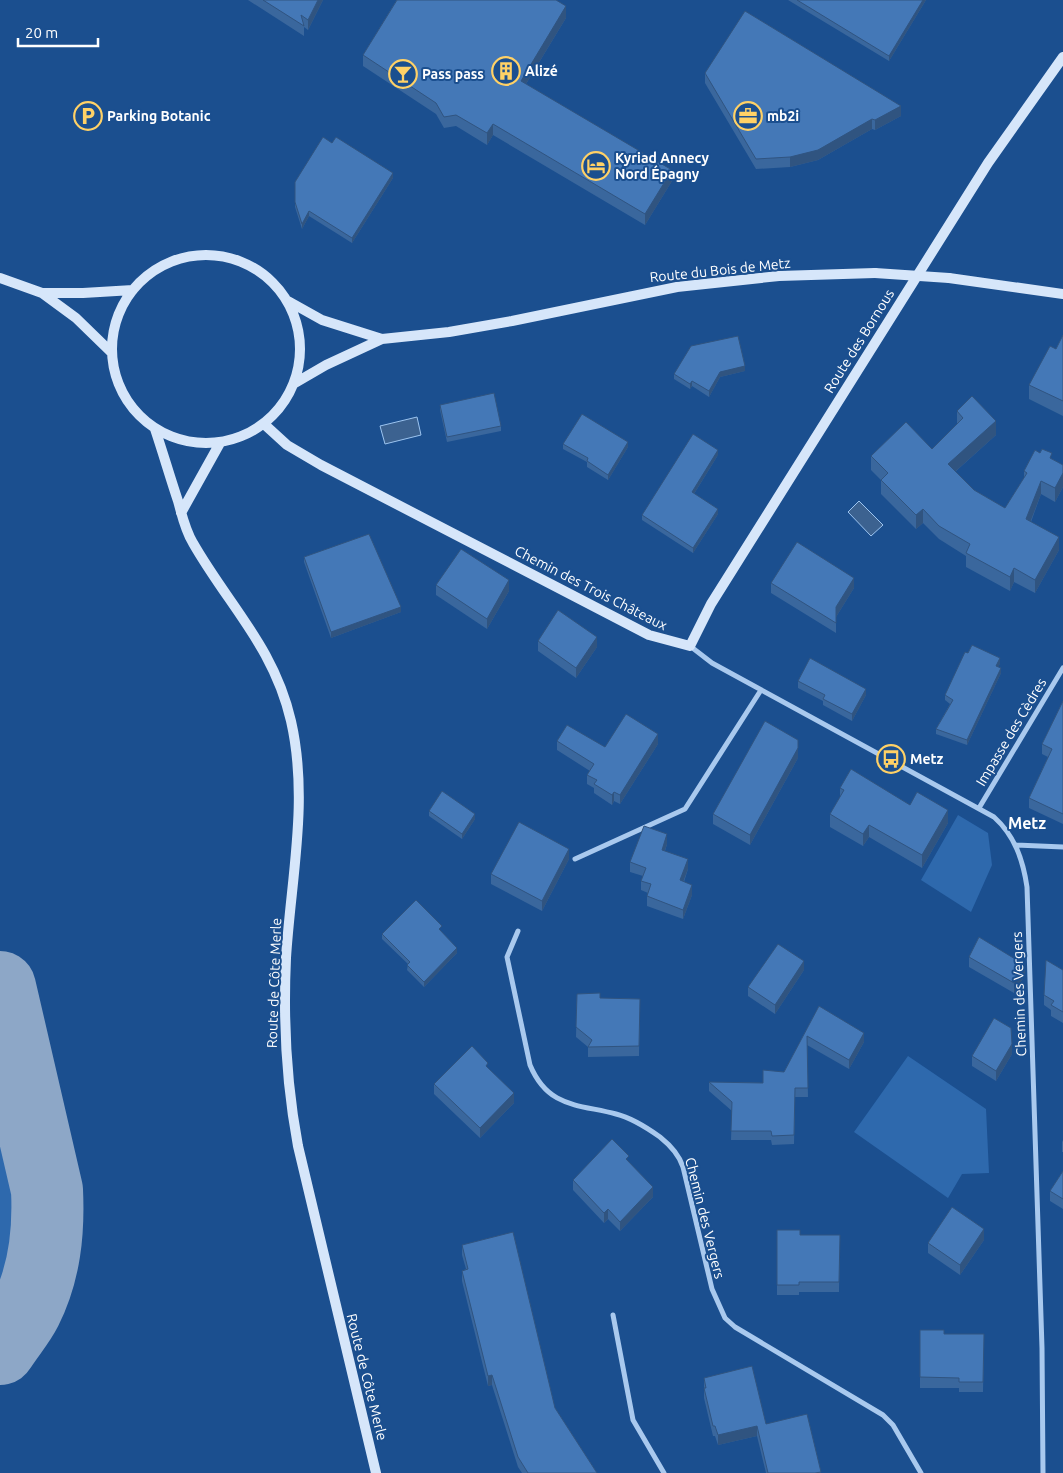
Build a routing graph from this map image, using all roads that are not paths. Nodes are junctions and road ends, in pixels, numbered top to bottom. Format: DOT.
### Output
graph roads {
  1 [pos="1063,57"];
  2 [pos="0,278"];
  3 [pos="132,290"];
  4 [pos="42,293"];
  5 [pos="1063,294"];
  6 [pos="288,301"];
  7 [pos="382,339"];
  8 [pos="112,353"];
  9 [pos="295,383"];
  10 [pos="264,424"];
  11 [pos="155,428"];
  12 [pos="220,443"];
  13 [pos="182,513"];
  14 [pos="690,646"];
  15 [pos="1063,668"];
  16 [pos="761,690"];
  17 [pos="979,808"];
  18 [pos="1016,845"];
  19 [pos="1063,847"];
  20 [pos="575,859"];
  21 [pos="518,930"];
  22 [pos="613,1314"];
  23 [pos="376,1473"];
  24 [pos="664,1473"];
  25 [pos="921,1473"];
  26 [pos="1042,1473"];
  1 -- 14 [label="main road, Route des Bornous"];
  2 -- 4 [label="main road"];
  3 -- 4 [label="main road"];
  3 -- 6 [label="main road"];
  3 -- 8 [label="main road"];
  4 -- 8 [label="main road"];
  5 -- 7 [label="main road, Route du Bois de Metz, bridge"];
  6 -- 7 [label="main road, Route du Bois de Metz"];
  6 -- 9 [label="main road"];
  7 -- 9 [label="main road, Route du Bois de Metz"];
  8 -- 11 [label="main road"];
  9 -- 10 [label="main road"];
  10 -- 12 [label="main road"];
  10 -- 14 [label="main road, Chemin des Trois Châteaux"];
  11 -- 12 [label="main road"];
  11 -- 13 [label="main road, Route de Côte Merle"];
  12 -- 13 [label="main road"];
  13 -- 23 [label="main road, Route de Côte Merle"];
  14 -- 16 [label="street, Chemin des Trois Châteaux"];
  15 -- 17 [label="street, Impasse des Cèdres"];
  16 -- 17 [label="street, Chemin des Trois Châteaux"];
  16 -- 20 [label="street"];
  17 -- 18 [label="street, Chemin des Trois Châteaux"];
  18 -- 19 [label="street"];
  18 -- 26 [label="street, Chemin des Vergers"];
  21 -- 25 [label="street, Chemin des Vergers"];
  22 -- 24 [label="street"];
}
